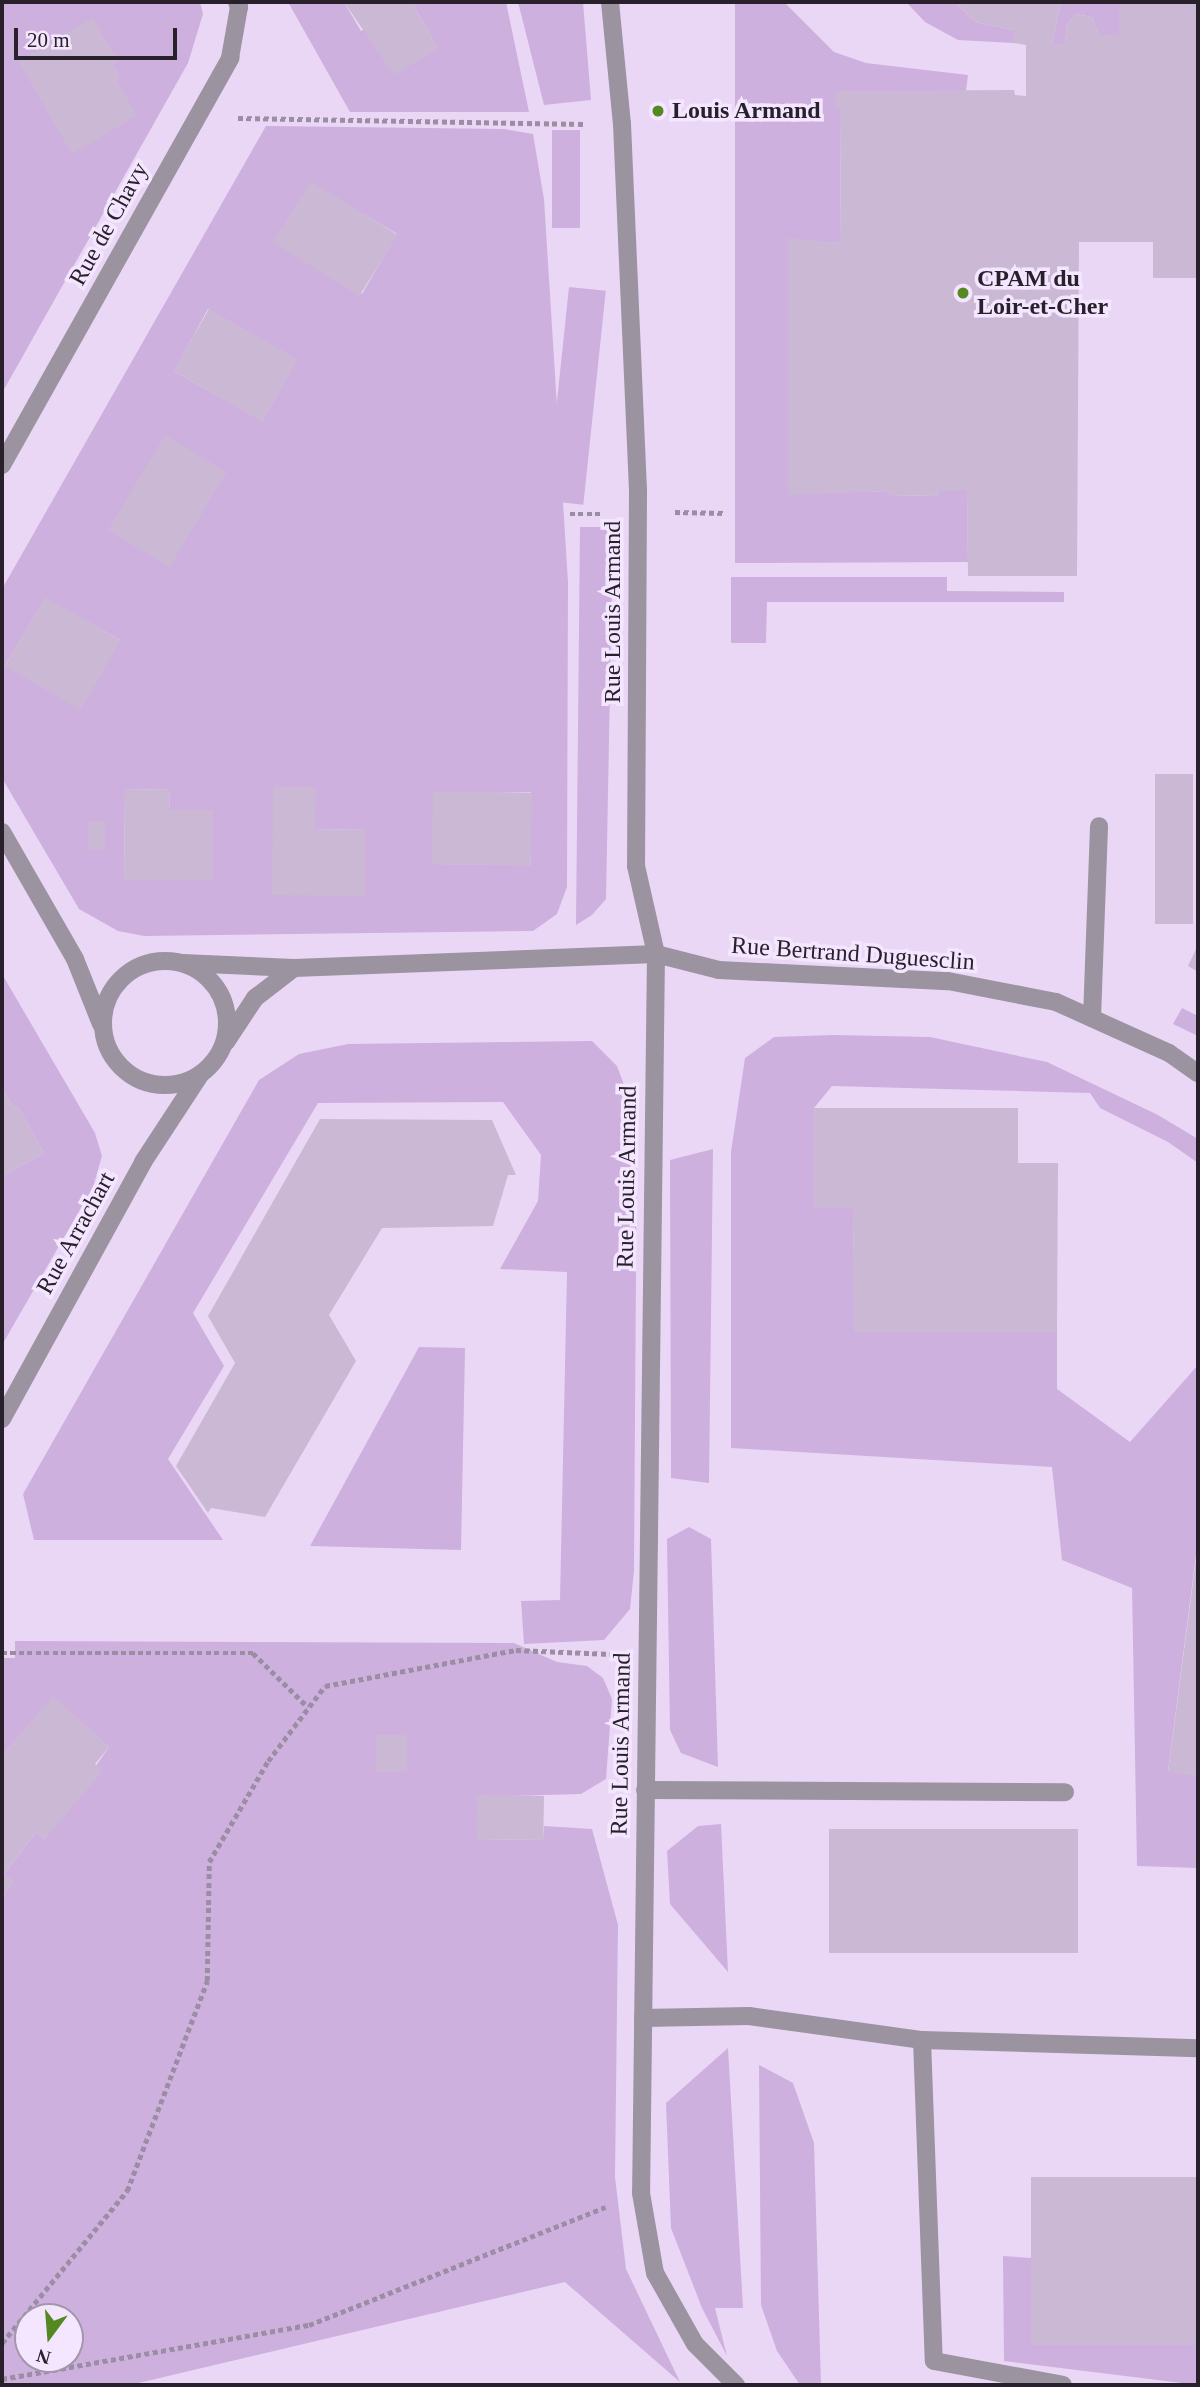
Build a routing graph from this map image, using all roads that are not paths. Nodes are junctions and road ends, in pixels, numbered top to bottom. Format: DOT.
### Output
graph roads {
  1 [pos="236,2"];
  2 [pos="610,2"];
  3 [pos="2,464"];
  4 [pos="1099,826"];
  5 [pos="2,833"];
  6 [pos="656,954"];
  7 [pos="183,963"];
  8 [pos="293,968"];
  9 [pos="1092,1018"];
  10 [pos="102,1027"];
  11 [pos="222,1049"];
  12 [pos="1198,1073"];
  13 [pos="200,1075"];
  14 [pos="2,1419"];
  15 [pos="645,1790"];
  16 [pos="1065,1792"];
  17 [pos="643,2018"];
  18 [pos="922,2040"];
  19 [pos="1198,2048"];
  20 [pos="736,2385"];
  21 [pos="1063,2385"];
  1 -- 3 [label="street, Rue de Chavy"];
  2 -- 6 [label="street, Rue Louis Armand"];
  4 -- 9 [label="street"];
  5 -- 10 [label="street"];
  6 -- 8 [label="street"];
  6 -- 9 [label="street, Rue Bertrand Duguesclin"];
  6 -- 15 [label="street, Rue Louis Armand"];
  7 -- 8 [label="street"];
  7 -- 10 [label="street"];
  7 -- 11 [label="street"];
  8 -- 11 [label="street, Rue Arrachart"];
  9 -- 12 [label="street, Rue Bertrand Duguesclin"];
  10 -- 13 [label="street"];
  11 -- 13 [label="street, Rue Arrachart"];
  13 -- 14 [label="street, Rue Arrachart"];
  15 -- 16 [label="street"];
  15 -- 17 [label="street, Rue Louis Armand"];
  17 -- 18 [label="street"];
  17 -- 20 [label="street, Rue Louis Armand"];
  18 -- 19 [label="street"];
  18 -- 21 [label="street"];
}
